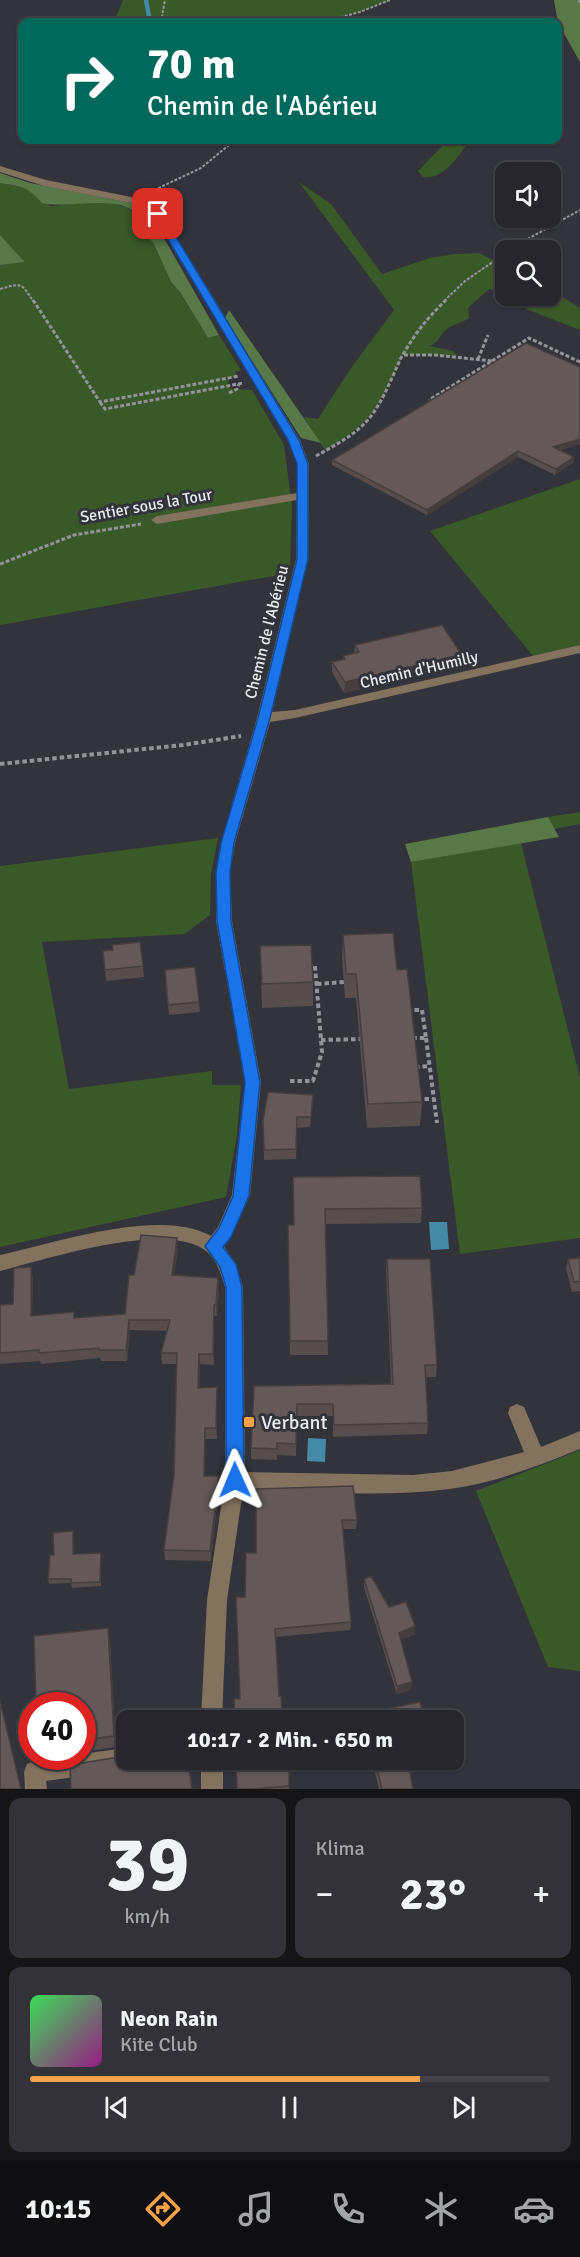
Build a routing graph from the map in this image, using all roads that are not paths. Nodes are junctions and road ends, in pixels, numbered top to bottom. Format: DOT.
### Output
graph roads {
  1 [pos="0,169"];
  2 [pos="302,495"];
  3 [pos="157,520"];
  4 [pos="580,649"];
  5 [pos="264,718"];
  6 [pos="213,1246"];
  7 [pos="0,1263"];
  8 [pos="517,1413"];
  9 [pos="580,1440"];
  10 [pos="536,1458"];
  11 [pos="235,1480"];
  12 [pos="212,1710"];
  13 [pos="116,1761"];
  14 [pos="212,1770"];
  15 [pos="36,1781"];
  16 [pos="212,1789"];
  1 -- 2 [label="street, Chemin de l'Abérieu"];
  2 -- 3 [label="street, Sentier sous la Tour"];
  2 -- 5 [label="street, Chemin de l'Abérieu"];
  4 -- 5 [label="street, Chemin d'Humilly"];
  5 -- 6 [label="street, Chemin de l'Abérieu"];
  6 -- 7 [label="street"];
  6 -- 11 [label="street"];
  8 -- 10 [label="street"];
  9 -- 10 [label="street"];
  10 -- 11 [label="street"];
  11 -- 12 [label="street"];
  13 -- 15 [label="street"];
  14 -- 16 [label="street"];
}
